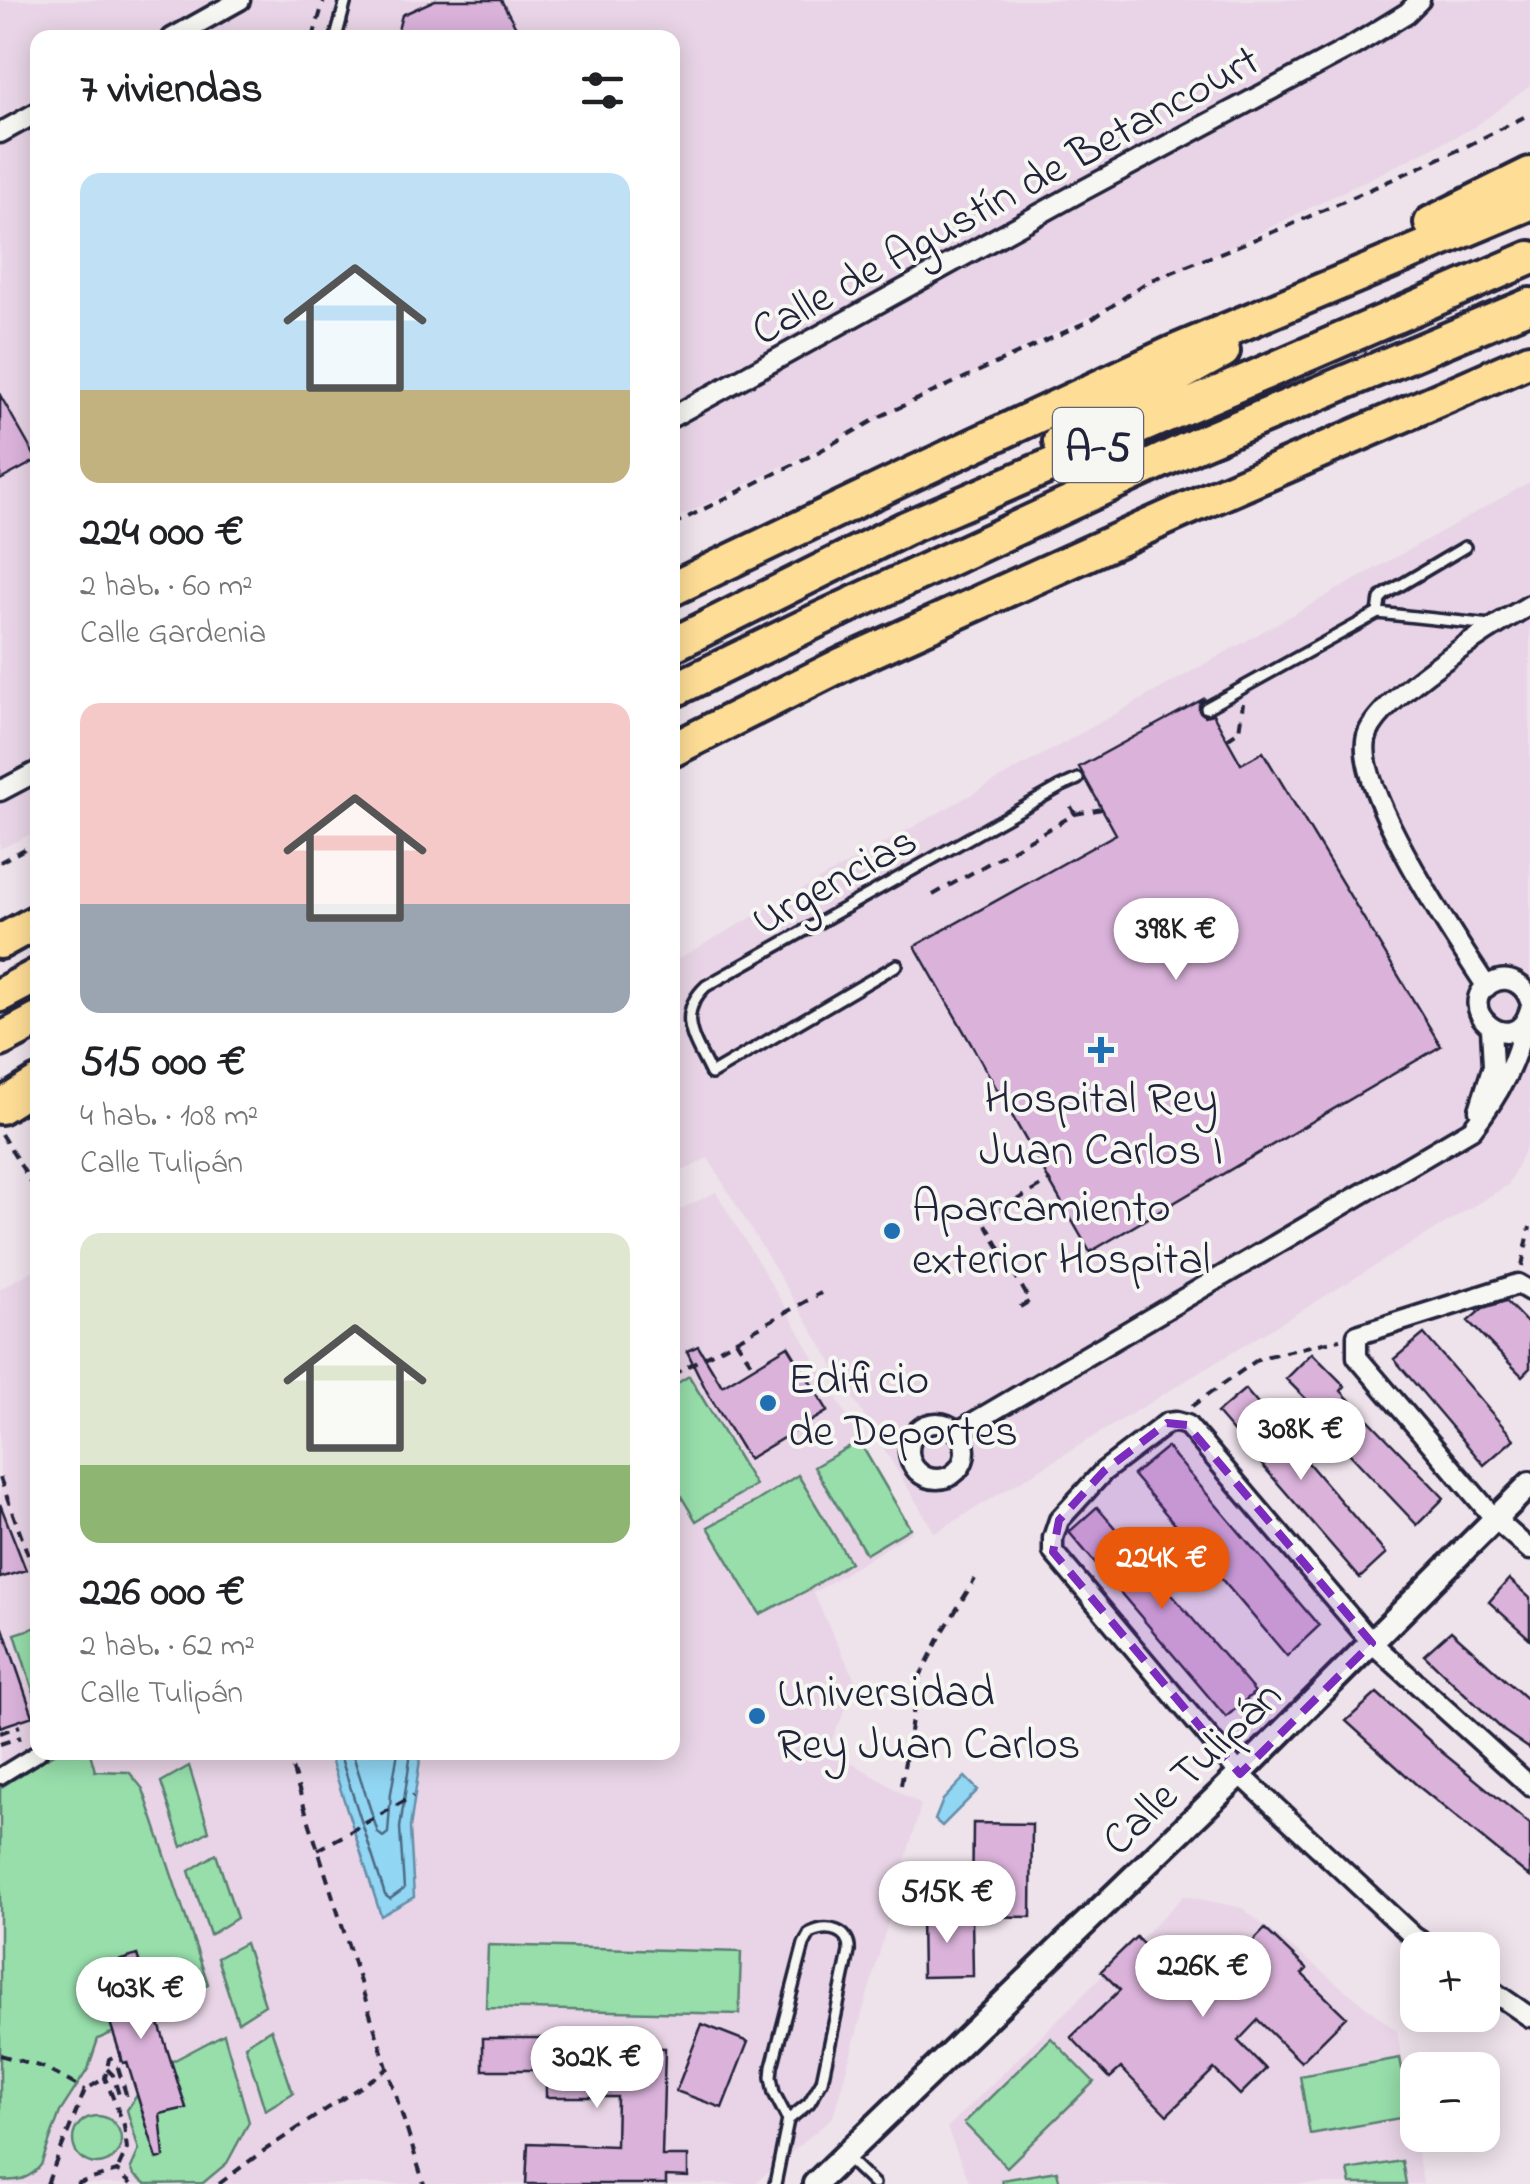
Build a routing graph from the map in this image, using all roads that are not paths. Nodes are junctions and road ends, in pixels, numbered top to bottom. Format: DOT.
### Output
graph roads {
  1 [pos="240,0"];
  2 [pos="346,0"];
  3 [pos="1407,4"];
  4 [pos="186,30"];
  5 [pos="338,30"];
  6 [pos="30,116"];
  7 [pos="0,133"];
  8 [pos="1530,174"];
  9 [pos="1530,203"];
  10 [pos="1530,258"];
  11 [pos="1354,278"];
  12 [pos="1530,305"];
  13 [pos="1172,353"];
  14 [pos="1530,360"];
  15 [pos="680,413"];
  16 [pos="906,528"];
  17 [pos="1466,547"];
  18 [pos="680,585"];
  19 [pos="1530,605"];
  20 [pos="1378,612"];
  21 [pos="1494,626"];
  22 [pos="680,640"];
  23 [pos="680,687"];
  24 [pos="1206,708"];
  25 [pos="680,746"];
  26 [pos="30,775"];
  27 [pos="1078,779"];
  28 [pos="0,791"];
  29 [pos="30,925"];
  30 [pos="0,942"];
  31 [pos="896,965"];
  32 [pos="30,978"];
  33 [pos="1486,987"];
  34 [pos="0,995"];
  35 [pos="1530,1000"];
  36 [pos="1527,1016"];
  37 [pos="30,1024"];
  38 [pos="1491,1028"];
  39 [pos="0,1040"];
  40 [pos="30,1077"];
  41 [pos="30,1089"];
  42 [pos="0,1092"];
  43 [pos="0,1107"];
  44 [pos="1472,1129"];
  45 [pos="1524,1288"];
  46 [pos="957,1432"];
  47 [pos="1530,1484"];
  48 [pos="1495,1520"];
  49 [pos="1530,1550"];
  50 [pos="1372,1643"];
  51 [pos="30,1758"];
  52 [pos="1240,1774"];
  53 [pos="0,1776"];
  54 [pos="1530,1786"];
  55 [pos="1410,1932"];
  56 [pos="1500,1996"];
  57 [pos="1530,2017"];
  58 [pos="788,2120"];
  59 [pos="845,2156"];
  60 [pos="776,2184"];
  61 [pos="816,2184"];
  62 [pos="874,2184"];
  1 -- 4 [label="street"];
  2 -- 5 [label="lane"];
  3 -- 15 [label="street, Calle de Agustín de Betancourt"];
  6 -- 7 [label="street"];
  8 -- 13 [label="highway"];
  9 -- 11 [label="highway"];
  10 -- 16 [label="highway, A-5"];
  11 -- 13 [label="highway"];
  11 -- 16 [label="highway"];
  12 -- 23 [label="highway, A-5"];
  13 -- 18 [label="highway"];
  14 -- 25 [label="highway"];
  16 -- 22 [label="highway, A-5"];
  17 -- 20 [label="lane"];
  19 -- 21 [label="street"];
  20 -- 21 [label="lane"];
  20 -- 24 [label="lane"];
  21 -- 33 [label="street"];
  26 -- 28 [label="street"];
  27 -- 31 [label="lane, Urgencias"];
  29 -- 30 [label="highway"];
  32 -- 34 [label="highway"];
  33 -- 35 [label="street"];
  33 -- 38 [label="street"];
  36 -- 38 [label="street"];
  36 -- 44 [label="street"];
  37 -- 39 [label="highway"];
  38 -- 44 [label="street"];
  40 -- 42 [label="highway"];
  41 -- 43 [label="highway"];
  44 -- 46 [label="street"];
  45 -- 48 [label="street"];
  47 -- 48 [label="street, Calle Tulipán"];
  48 -- 49 [label="street"];
  48 -- 50 [label="street, Calle Tulipán"];
  50 -- 52 [label="street, Calle Tulipán"];
  50 -- 52 [label="street"];
  50 -- 54 [label="street"];
  51 -- 53 [label="street"];
  52 -- 55 [label="street"];
  52 -- 59 [label="street, Calle Tulipán"];
  56 -- 57 [label="street"];
  58 -- 58 [label="lane"];
  58 -- 60 [label="lane"];
  59 -- 61 [label="street, Calle Tulipán"];
  59 -- 62 [label="lane"];
}
